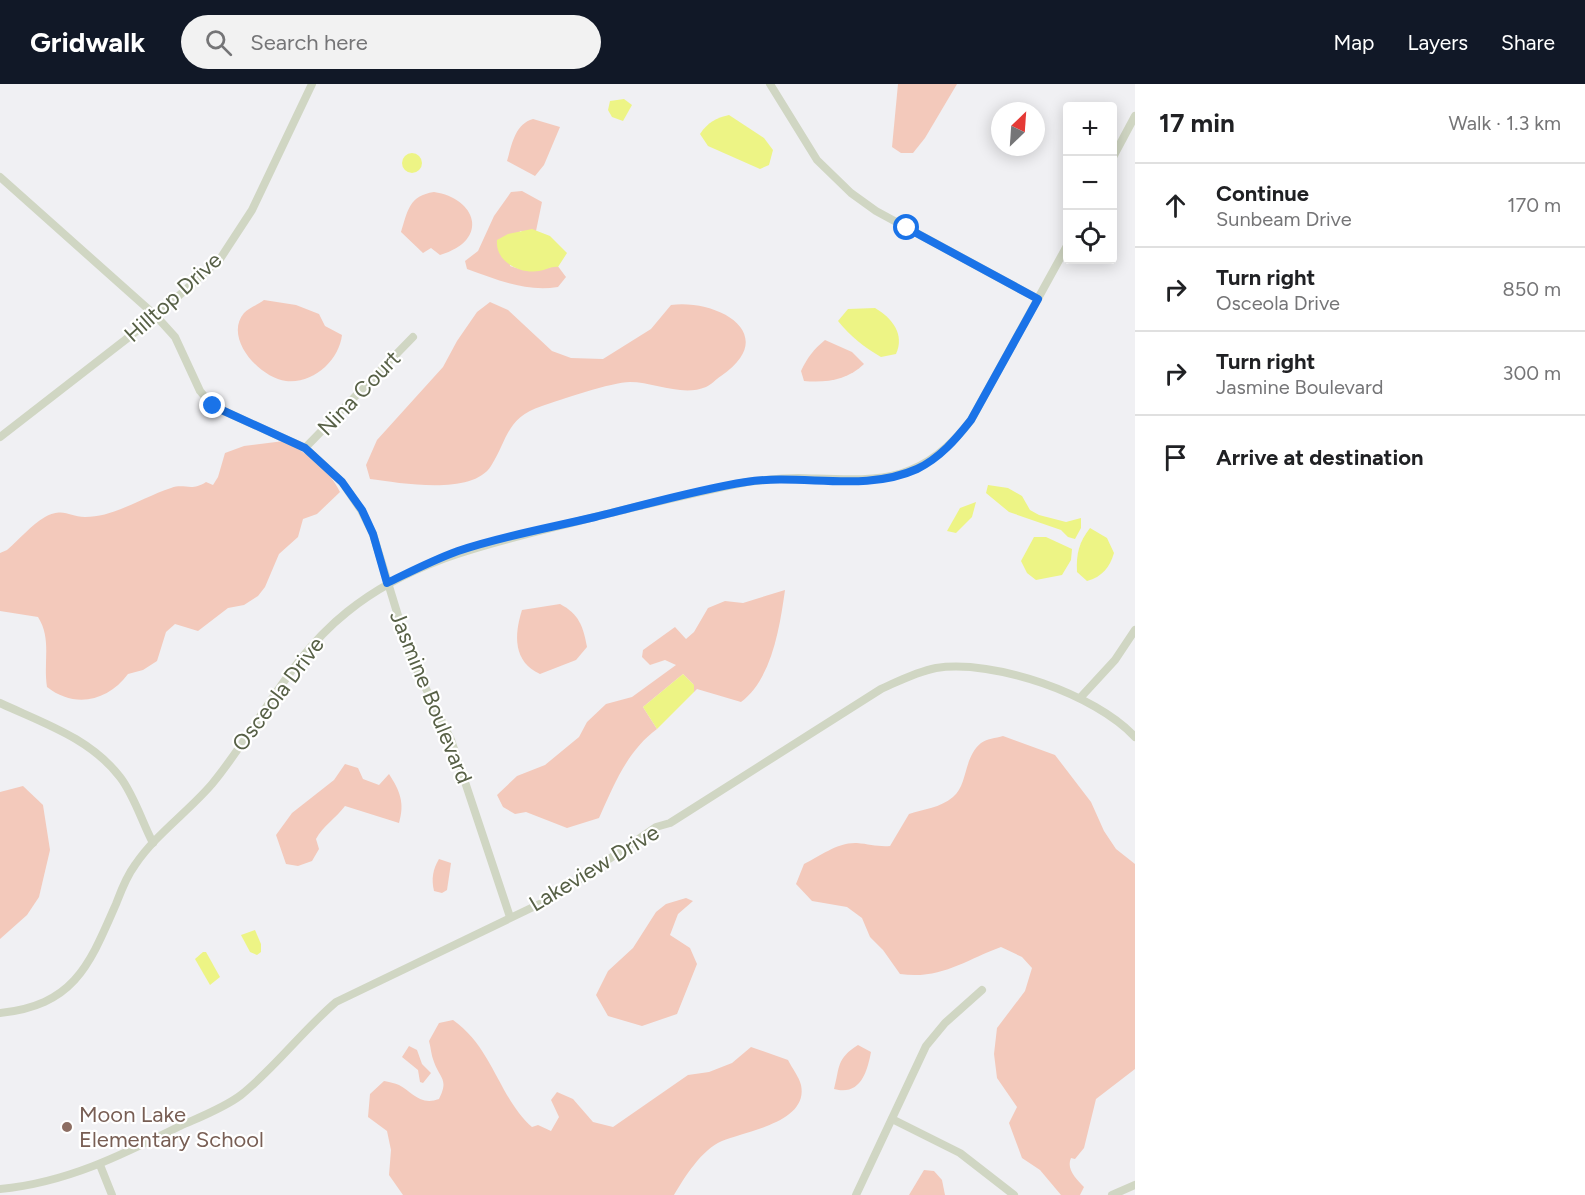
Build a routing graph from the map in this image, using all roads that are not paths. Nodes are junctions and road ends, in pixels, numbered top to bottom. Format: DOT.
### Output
graph roads {
  1 [pos="312,84"];
  2 [pos="770,84"];
  3 [pos="1135,116"];
  4 [pos="1115,156"];
  5 [pos="0,177"];
  6 [pos="1063,253"];
  7 [pos="1038,299"];
  8 [pos="156,316"];
  9 [pos="413,337"];
  10 [pos="0,437"];
  11 [pos="305,448"];
  12 [pos="387,583"];
  13 [pos="1135,630"];
  14 [pos="1080,698"];
  15 [pos="0,703"];
  16 [pos="1135,737"];
  17 [pos="153,843"];
  18 [pos="510,917"];
  19 [pos="982,990"];
  20 [pos="0,1013"];
  21 [pos="892,1119"];
  22 [pos="100,1165"];
  23 [pos="1135,1185"];
  24 [pos="0,1189"];
  25 [pos="112,1195"];
  26 [pos="856,1195"];
  27 [pos="1014,1195"];
  28 [pos="1112,1195"];
  1 -- 8 [label="street, Hilltop Drive"];
  2 -- 7 [label="street"];
  3 -- 4 [label="street"];
  5 -- 8 [label="street, Jasmine Boulevard"];
  6 -- 7 [label="street, Osceola Drive"];
  7 -- 12 [label="street, Osceola Drive"];
  8 -- 10 [label="street, Hilltop Drive"];
  8 -- 11 [label="street, Jasmine Boulevard"];
  9 -- 11 [label="street, Nina Court"];
  11 -- 12 [label="street, Jasmine Boulevard"];
  12 -- 17 [label="street, Osceola Drive"];
  12 -- 18 [label="street, Jasmine Boulevard"];
  13 -- 14 [label="street"];
  14 -- 16 [label="street, Lakeview Drive"];
  14 -- 18 [label="street, Lakeview Drive"];
  15 -- 17 [label="street"];
  17 -- 20 [label="street, Osceola Drive"];
  18 -- 22 [label="street, Lakeview Drive"];
  19 -- 21 [label="street"];
  21 -- 26 [label="street"];
  21 -- 27 [label="street"];
  22 -- 24 [label="street, Lakeview Drive"];
  22 -- 25 [label="street"];
  23 -- 28 [label="street"];
}
